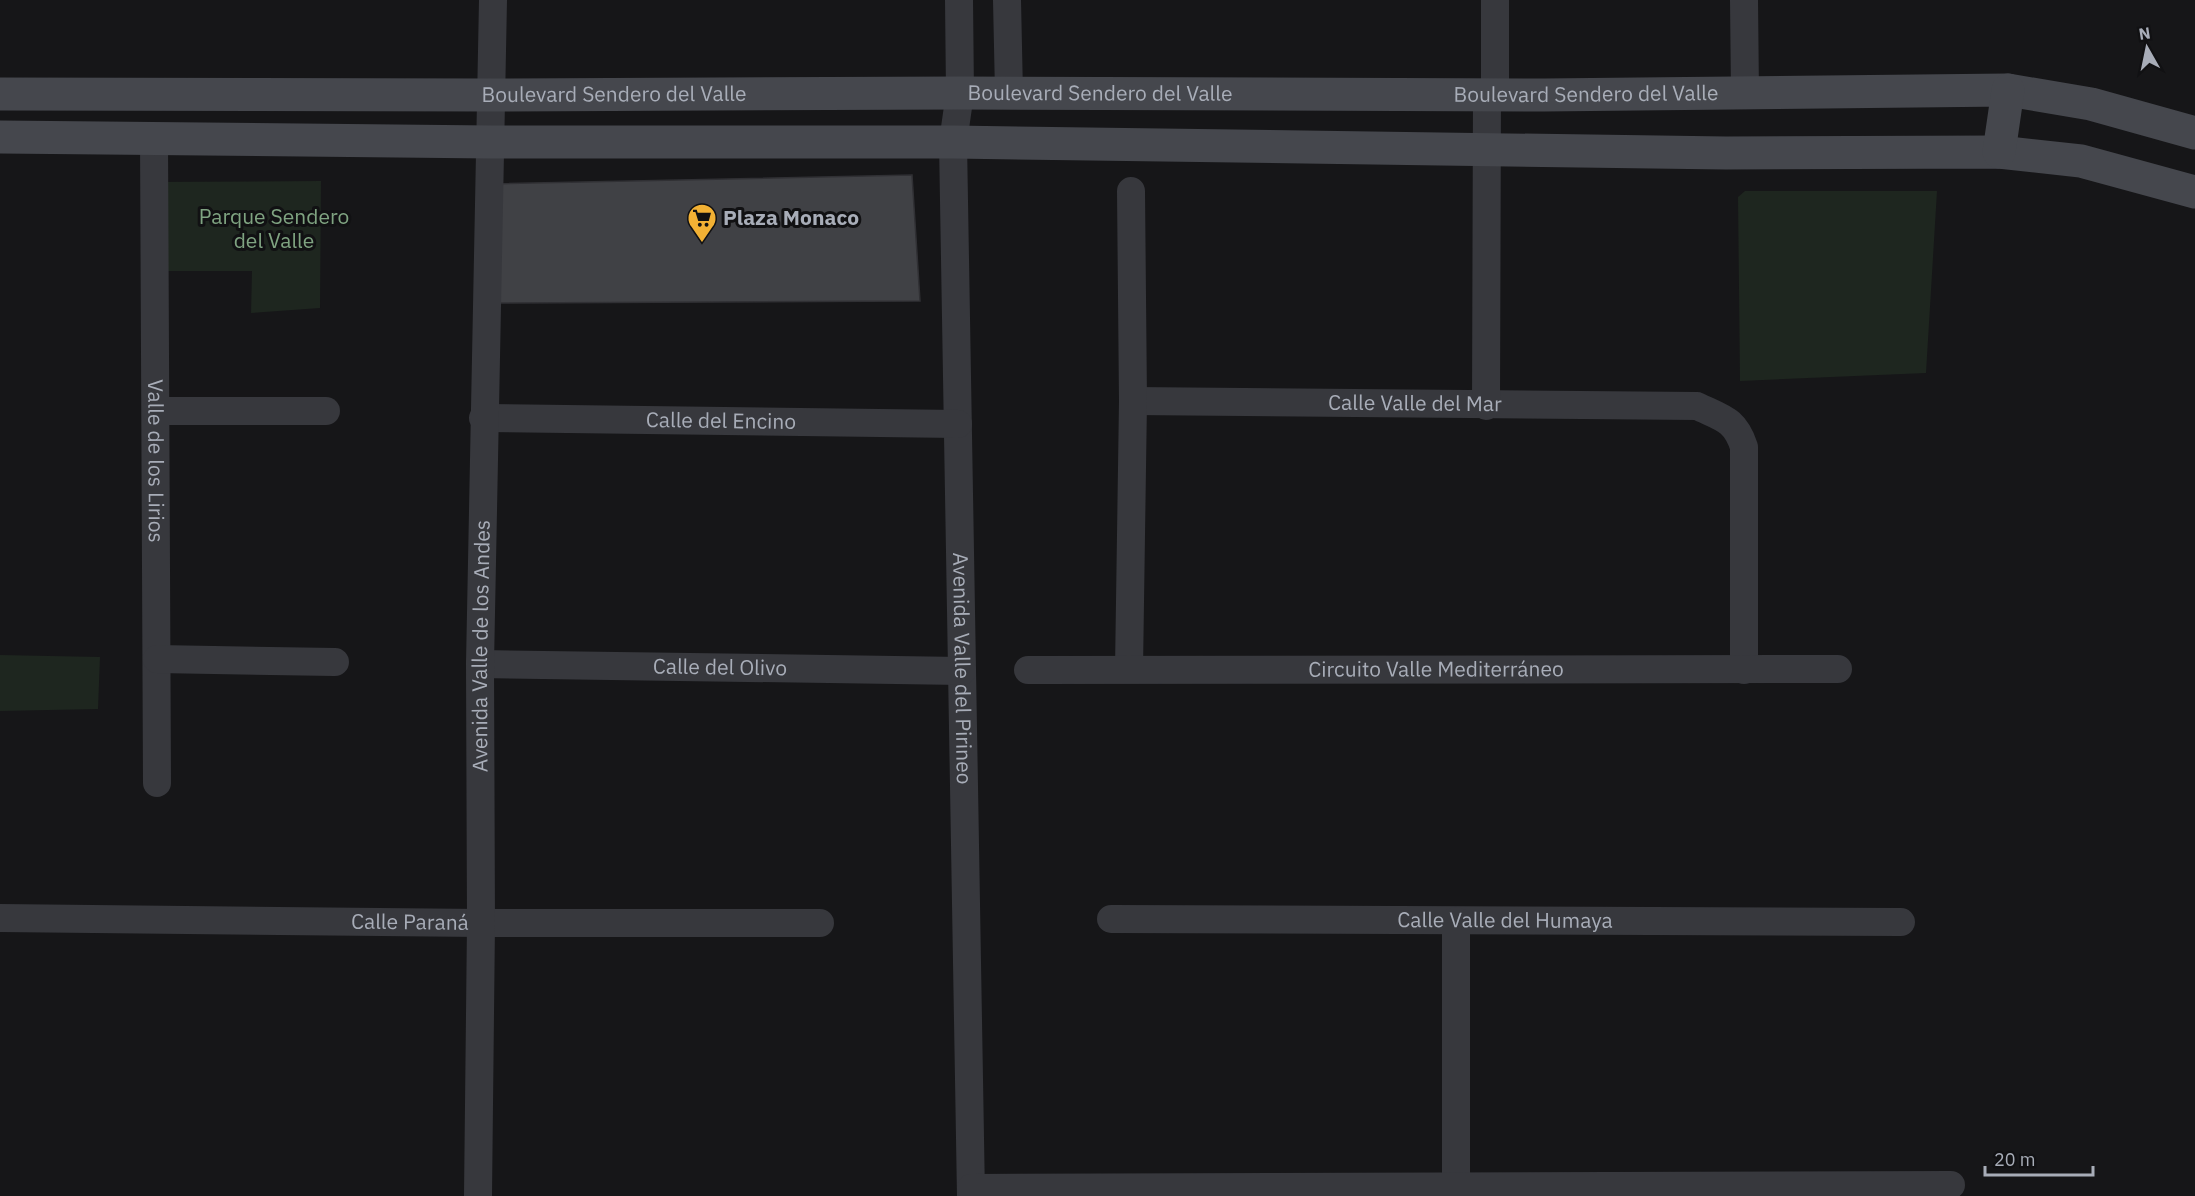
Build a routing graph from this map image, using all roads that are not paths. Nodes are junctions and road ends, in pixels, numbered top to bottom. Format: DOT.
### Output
graph roads {
  1 [pos="493,0"];
  2 [pos="959,0"];
  3 [pos="1007,0"];
  4 [pos="1495,0"];
  5 [pos="1744,0"];
  6 [pos="2008,90"];
  7 [pos="0,93"];
  8 [pos="960,93"];
  9 [pos="1009,93"];
  10 [pos="1491,93"];
  11 [pos="1745,93"];
  12 [pos="491,95"];
  13 [pos="2195,133"];
  14 [pos="0,137"];
  15 [pos="154,139"];
  16 [pos="491,141"];
  17 [pos="953,142"];
  18 [pos="1487,150"];
  19 [pos="2000,152"];
  20 [pos="1131,191"];
  21 [pos="2195,192"];
  22 [pos="1133,401"];
  23 [pos="1486,405"];
  24 [pos="156,411"];
  25 [pos="326,411"];
  26 [pos="483,418"];
  27 [pos="958,424"];
  28 [pos="157,659"];
  29 [pos="335,662"];
  30 [pos="480,664"];
  31 [pos="1129,669"];
  32 [pos="1838,669"];
  33 [pos="1028,670"];
  34 [pos="1744,670"];
  35 [pos="962,671"];
  36 [pos="158,783"];
  37 [pos="0,918"];
  38 [pos="1111,919"];
  39 [pos="1456,921"];
  40 [pos="481,922"];
  41 [pos="820,922"];
  42 [pos="1901,922"];
  43 [pos="1951,1185"];
  44 [pos="1222,1191"];
  45 [pos="1456,1191"];
  46 [pos="1696,1191"];
  47 [pos="971,1192"];
  48 [pos="478,1196"];
  1 -- 12 [label="street, Avenida Valle de los Andes"];
  2 -- 8 [label="street, Avenida Valle del Pirineo"];
  3 -- 9 [label="street"];
  4 -- 10 [label="street"];
  5 -- 11 [label="street"];
  6 -- 11 [label="street, Boulevard Sendero del Valle"];
  6 -- 13 [label="street, Boulevard Sendero del Valle"];
  6 -- 19 [label="street"];
  7 -- 12 [label="street, Boulevard Sendero del Valle"];
  8 -- 9 [label="street, Boulevard Sendero del Valle"];
  8 -- 12 [label="street, Boulevard Sendero del Valle"];
  8 -- 17 [label="street, Avenida Valle del Pirineo"];
  9 -- 10 [label="street, Boulevard Sendero del Valle"];
  10 -- 11 [label="street, Boulevard Sendero del Valle"];
  10 -- 18 [label="street"];
  12 -- 16 [label="street, Avenida Valle de los Andes"];
  14 -- 15 [label="street"];
  15 -- 16 [label="street"];
  15 -- 24 [label="street, Valle de los Lirios"];
  16 -- 17 [label="street"];
  16 -- 26 [label="street, Avenida Valle de los Andes"];
  17 -- 18 [label="street"];
  17 -- 27 [label="street, Avenida Valle del Pirineo"];
  18 -- 19 [label="street"];
  18 -- 23 [label="street"];
  19 -- 21 [label="street"];
  20 -- 22 [label="street"];
  22 -- 23 [label="street, Calle Valle del Mar"];
  22 -- 31 [label="street"];
  23 -- 34 [label="street, Calle Valle del Mar"];
  24 -- 25 [label="street"];
  24 -- 28 [label="street, Valle de los Lirios"];
  26 -- 27 [label="street, Calle del Encino"];
  26 -- 30 [label="street, Avenida Valle de los Andes"];
  27 -- 35 [label="street, Avenida Valle del Pirineo"];
  28 -- 29 [label="street"];
  28 -- 36 [label="street, Valle de los Lirios"];
  30 -- 35 [label="street, Calle del Olivo"];
  30 -- 40 [label="street, Avenida Valle de los Andes"];
  31 -- 33 [label="street, Circuito Valle Mediterráneo"];
  31 -- 34 [label="street, Circuito Valle Mediterráneo"];
  32 -- 34 [label="street, Circuito Valle Mediterráneo"];
  35 -- 47 [label="street, Avenida Valle del Pirineo"];
  37 -- 40 [label="street, Calle Paraná"];
  38 -- 39 [label="street, Calle Valle del Humaya"];
  39 -- 42 [label="street, Calle Valle del Humaya"];
  39 -- 45 [label="street"];
  40 -- 41 [label="street, Calle Paraná"];
  40 -- 48 [label="street, Avenida Valle de los Andes"];
  43 -- 46 [label="street"];
  44 -- 45 [label="street"];
  44 -- 47 [label="street"];
  45 -- 46 [label="street"];
}
